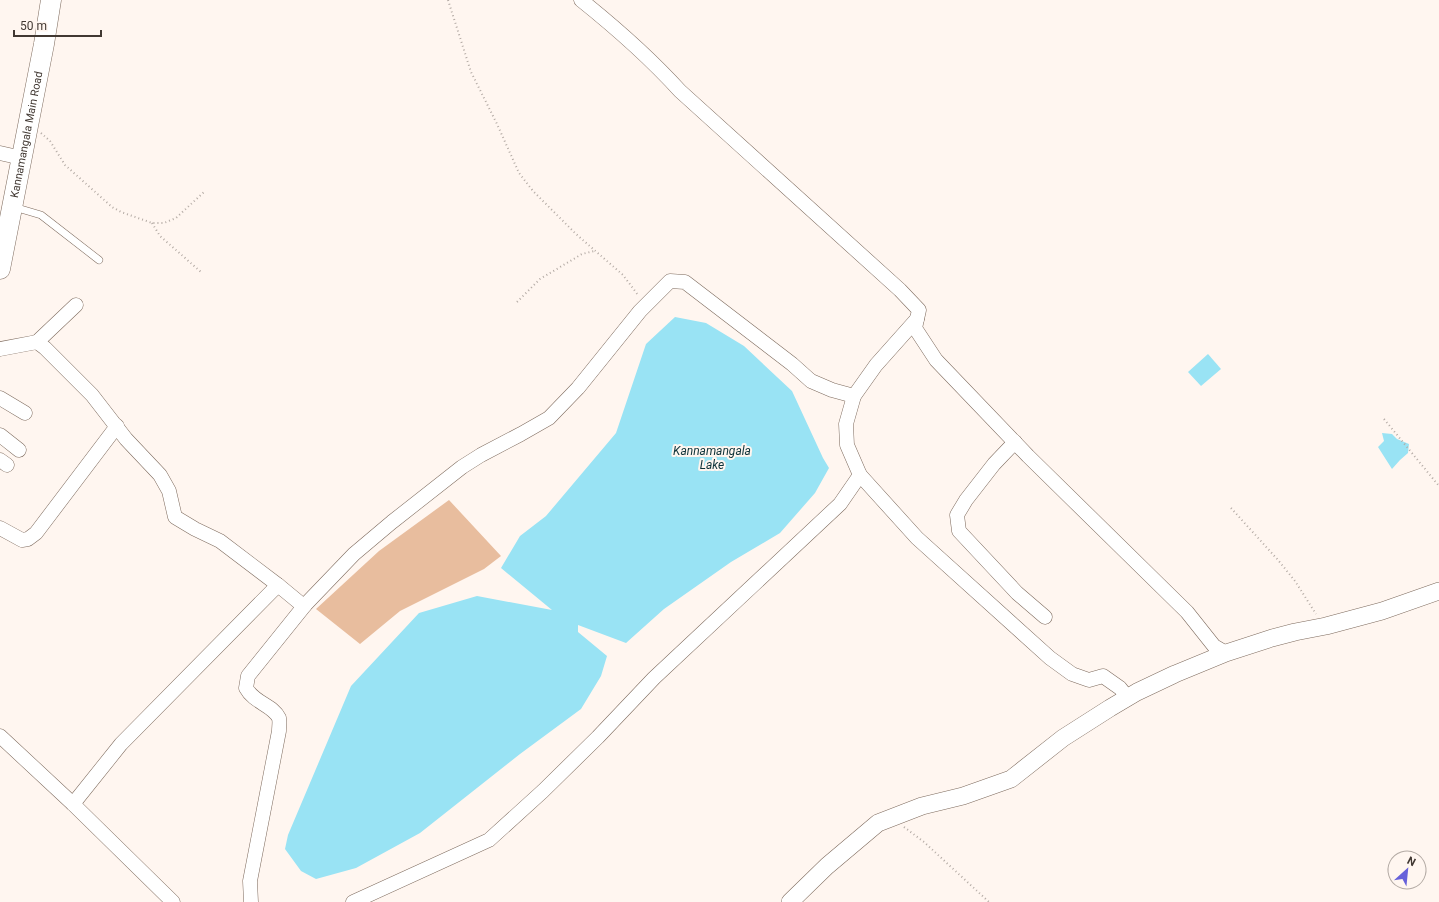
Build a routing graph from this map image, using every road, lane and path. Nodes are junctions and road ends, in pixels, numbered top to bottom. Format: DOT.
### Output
graph roads {
  1 [pos="51,0"];
  2 [pos="448,0"];
  3 [pos="581,0"];
  4 [pos="28,126"];
  5 [pos="0,153"];
  6 [pos="22,158"];
  7 [pos="204,192"];
  8 [pos="12,206"];
  9 [pos="152,222"];
  10 [pos="594,251"];
  11 [pos="99,260"];
  12 [pos="0,268"];
  13 [pos="201,272"];
  14 [pos="517,302"];
  15 [pos="76,306"];
  16 [pos="640,311"];
  17 [pos="917,319"];
  18 [pos="37,342"];
  19 [pos="0,349"];
  20 [pos="854,396"];
  21 [pos="0,398"];
  22 [pos="25,413"];
  23 [pos="1384,419"];
  24 [pos="117,426"];
  25 [pos="0,435"];
  26 [pos="1015,442"];
  27 [pos="19,450"];
  28 [pos="860,475"];
  29 [pos="1439,486"];
  30 [pos="1231,508"];
  31 [pos="0,528"];
  32 [pos="278,585"];
  33 [pos="1439,591"];
  34 [pos="305,605"];
  35 [pos="1045,617"];
  36 [pos="1326,626"];
  37 [pos="1226,653"];
  38 [pos="1128,698"];
  39 [pos="0,736"];
  40 [pos="73,804"];
  41 [pos="893,817"];
  42 [pos="173,902"];
  43 [pos="251,902"];
  44 [pos="353,902"];
  45 [pos="790,902"];
  46 [pos="989,902"];
  1 -- 4 [label="main road, Kannamangala Main Road"];
  2 -- 10 [label="path"];
  3 -- 17 [label="street"];
  4 -- 6 [label="main road, Kannamangala Main Road"];
  4 -- 9 [label="path"];
  5 -- 6 [label="street"];
  6 -- 8 [label="main road, Kannamangala Main Road"];
  7 -- 9 [label="path"];
  8 -- 11 [label="lane"];
  8 -- 12 [label="main road, Kannamangala Main Road"];
  9 -- 13 [label="path"];
  10 -- 14 [label="path"];
  10 -- 16 [label="path"];
  15 -- 18 [label="street"];
  16 -- 20 [label="street"];
  16 -- 34 [label="street"];
  17 -- 20 [label="street"];
  17 -- 26 [label="street"];
  18 -- 19 [label="street"];
  18 -- 24 [label="street"];
  20 -- 28 [label="street"];
  21 -- 22 [label="street"];
  23 -- 29 [label="path"];
  24 -- 31 [label="street"];
  24 -- 32 [label="street"];
  25 -- 27 [label="street"];
  26 -- 35 [label="street"];
  26 -- 37 [label="street"];
  28 -- 38 [label="street"];
  28 -- 44 [label="street"];
  30 -- 36 [label="path"];
  32 -- 34 [label="street"];
  32 -- 40 [label="street"];
  33 -- 36 [label="street"];
  34 -- 43 [label="street"];
  36 -- 37 [label="street"];
  37 -- 38 [label="street"];
  38 -- 41 [label="street"];
  39 -- 40 [label="street"];
  40 -- 42 [label="street"];
  41 -- 45 [label="street"];
  41 -- 46 [label="path"];
}
